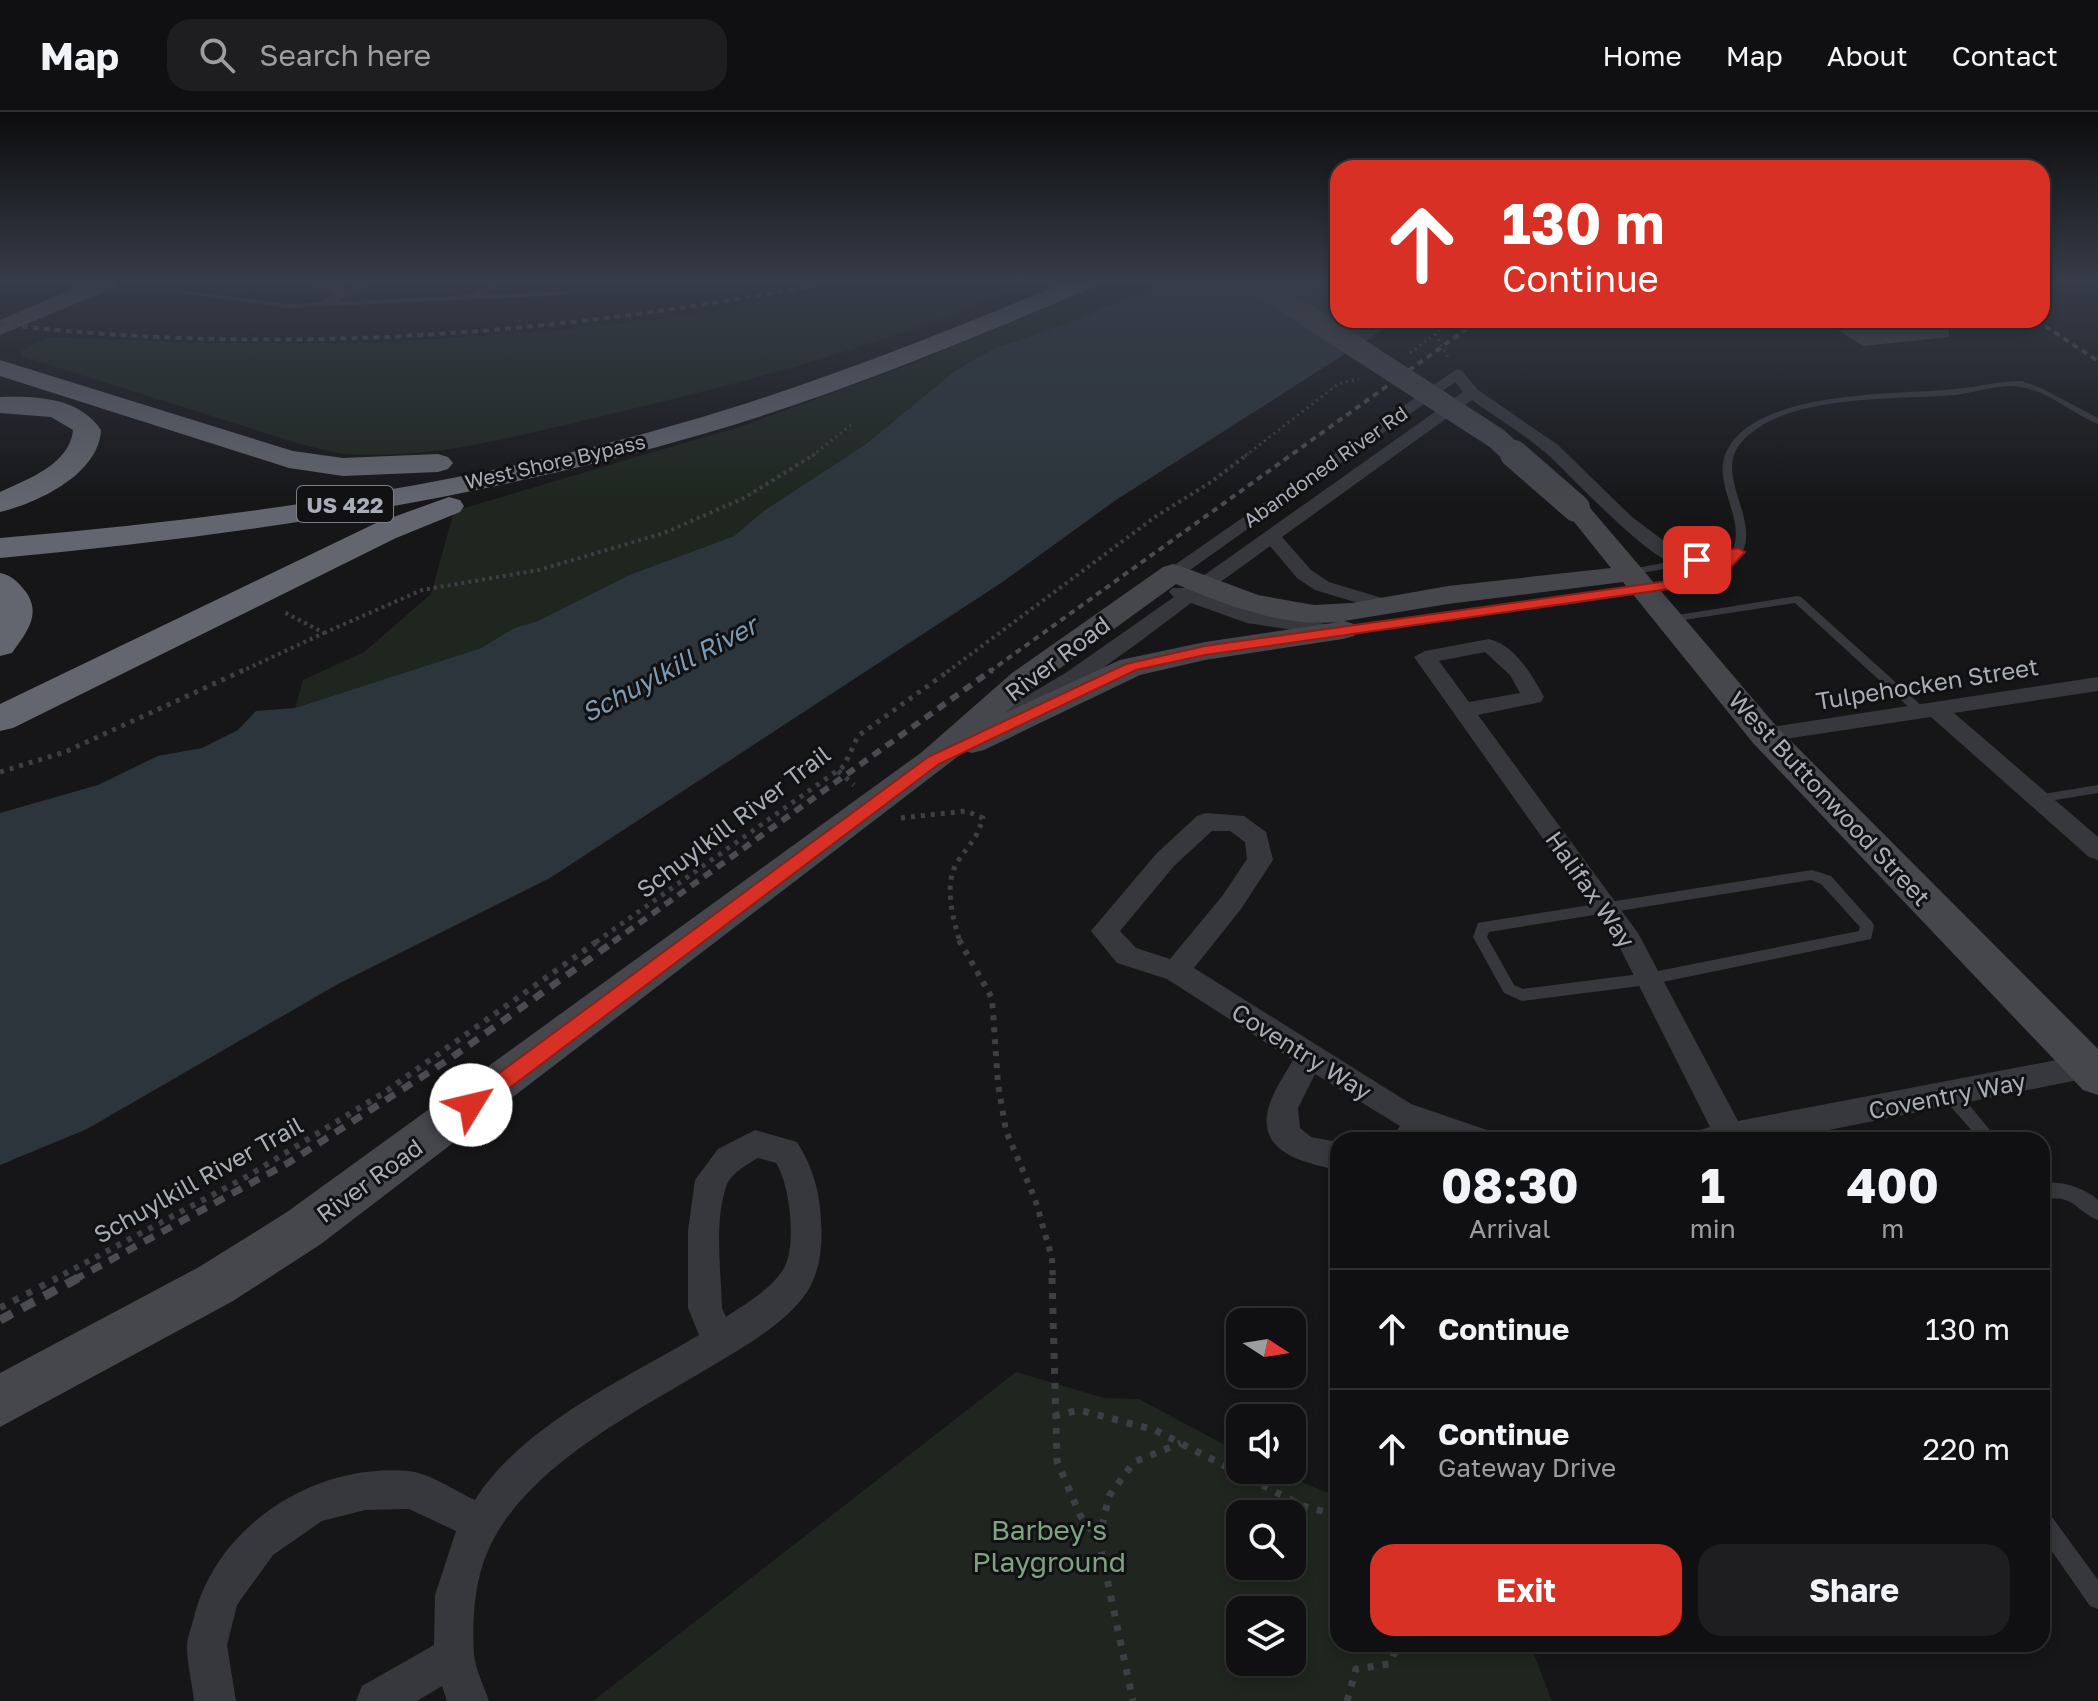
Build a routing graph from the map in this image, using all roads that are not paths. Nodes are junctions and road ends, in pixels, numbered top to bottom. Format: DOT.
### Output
graph roads {
  1 [pos="871,356"];
  2 [pos="906,356"];
  3 [pos="1370,356"];
  4 [pos="0,368"];
  5 [pos="1472,393"];
  6 [pos="0,405"];
  7 [pos="2098,421"];
  8 [pos="685,430"];
  9 [pos="586,440"];
  10 [pos="0,503"];
  11 [pos="0,535"];
  12 [pos="1273,538"];
  13 [pos="1604,541"];
  14 [pos="0,548"];
  15 [pos="1738,552"];
  16 [pos="1681,563"];
  17 [pos="0,583"];
  18 [pos="1181,585"];
  19 [pos="1566,590"];
  20 [pos="1652,598"];
  21 [pos="1385,605"];
  22 [pos="1338,631"];
  23 [pos="0,645"];
  24 [pos="2098,684"];
  25 [pos="1925,708"];
  26 [pos="1465,710"];
  27 [pos="0,719"];
  28 [pos="1765,735"];
  29 [pos="934,760"];
  30 [pos="2098,789"];
  31 [pos="2037,799"];
  32 [pos="2098,851"];
  33 [pos="1605,907"];
  34 [pos="1176,971"];
  35 [pos="1648,979"];
  36 [pos="1309,1057"];
  37 [pos="2095,1069"];
  38 [pos="1951,1095"];
  39 [pos="1414,1131"];
  40 [pos="1718,1132"];
  41 [pos="1758,1132"];
  42 [pos="1983,1132"];
  43 [pos="1330,1154"];
  44 [pos="2050,1189"];
  45 [pos="2098,1212"];
  46 [pos="719,1341"];
  47 [pos="0,1401"];
  48 [pos="479,1522"];
  49 [pos="2050,1531"];
  50 [pos="2098,1598"];
  51 [pos="454,1656"];
  52 [pos="215,1701"];
  53 [pos="377,1701"];
  54 [pos="468,1701"];
  1 -- 9 [label="highway, West Shore Bypass / US 422"];
  2 -- 8 [label="highway, West Shore Bypass / US 422"];
  3 -- 13 [label="street, West Buttonwood Street, bridge"];
  4 -- 9 [label="highway"];
  5 -- 12 [label="street, Abandoned River Rd"];
  5 -- 16 [label="street"];
  5 -- 18 [label="street, Abandoned River Rd"];
  6 -- 10 [label="highway"];
  7 -- 15 [label="lane"];
  8 -- 14 [label="highway, West Shore Bypass / US 422"];
  8 -- 27 [label="highway"];
  9 -- 11 [label="highway, West Shore Bypass / US 422"];
  12 -- 18 [label="street, Abandoned River Rd"];
  12 -- 21 [label="street, Abandoned River Rd"];
  13 -- 19 [label="street"];
  13 -- 20 [label="street, West Buttonwood Street"];
  15 -- 16 [label="lane"];
  15 -- 20 [label="lane"];
  16 -- 20 [label="lane"];
  17 -- 23 [label="highway"];
  18 -- 21 [label="street"];
  18 -- 22 [label="street"];
  18 -- 29 [label="street, River Road"];
  19 -- 20 [label="street"];
  19 -- 21 [label="street"];
  19 -- 22 [label="street"];
  20 -- 25 [label="lane"];
  20 -- 28 [label="street, West Buttonwood Street"];
  22 -- 29 [label="street"];
  24 -- 25 [label="street, Tulpehocken Street"];
  25 -- 28 [label="street, Tulpehocken Street"];
  25 -- 31 [label="street"];
  26 -- 26 [label="street, Halifax Way"];
  26 -- 33 [label="street, Halifax Way"];
  28 -- 37 [label="street, West Buttonwood Street"];
  29 -- 47 [label="street, River Road"];
  30 -- 31 [label="lane"];
  31 -- 32 [label="street"];
  33 -- 35 [label="street, Halifax Way"];
  33 -- 35 [label="lane"];
  33 -- 35 [label="lane"];
  34 -- 34 [label="street, Coventry Way"];
  34 -- 36 [label="street, Coventry Way"];
  35 -- 40 [label="street, Halifax Way"];
  36 -- 39 [label="street, Coventry Way"];
  36 -- 43 [label="street"];
  37 -- 38 [label="street, Coventry Way"];
  38 -- 41 [label="street, Coventry Way"];
  38 -- 42 [label="lane"];
  44 -- 45 [label="lane"];
  46 -- 46 [label="street"];
  46 -- 48 [label="street"];
  48 -- 51 [label="street"];
  48 -- 52 [label="street"];
  49 -- 50 [label="lane"];
  51 -- 53 [label="street"];
  51 -- 54 [label="street"];
}
